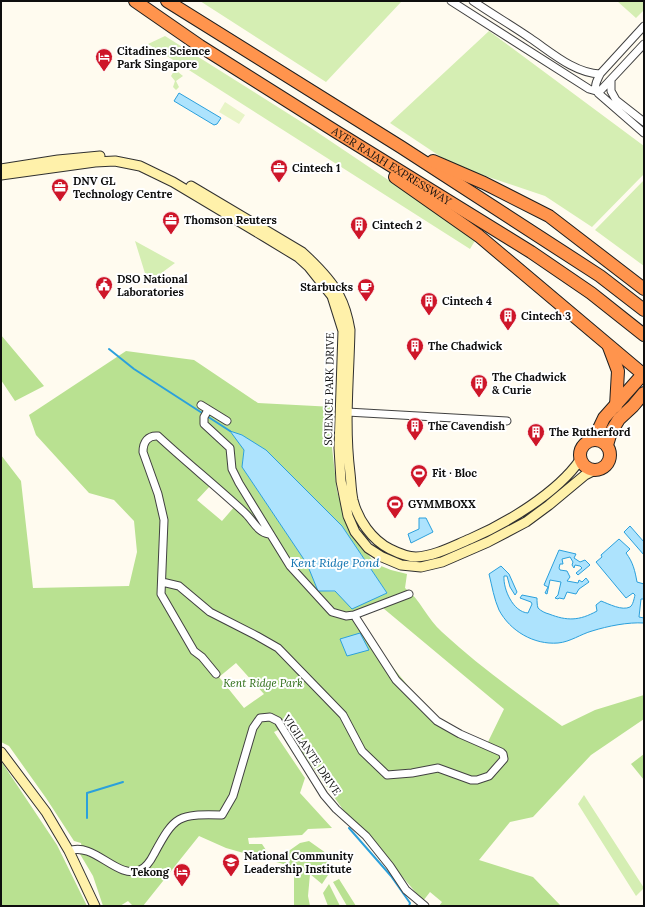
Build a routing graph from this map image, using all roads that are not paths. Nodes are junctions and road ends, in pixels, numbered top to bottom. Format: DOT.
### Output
graph roads {
  1 [pos="135,1"];
  2 [pos="167,1"];
  3 [pos="173,1"];
  4 [pos="451,1"];
  5 [pos="473,1"];
  6 [pos="194,18"];
  7 [pos="644,26"];
  8 [pos="644,44"];
  9 [pos="600,74"];
  10 [pos="611,81"];
  11 [pos="596,91"];
  12 [pos="644,122"];
  13 [pos="335,131"];
  14 [pos="644,133"];
  15 [pos="401,147"];
  16 [pos="116,159"];
  17 [pos="1,169"];
  18 [pos="1,176"];
  19 [pos="644,289"];
  20 [pos="644,310"];
  21 [pos="644,335"];
  22 [pos="608,346"];
  23 [pos="644,374"];
  24 [pos="644,393"];
  25 [pos="638,404"];
  26 [pos="201,405"];
  27 [pos="616,406"];
  28 [pos="347,412"];
  29 [pos="206,413"];
  30 [pos="507,421"];
  31 [pos="227,422"];
  32 [pos="594,439"];
  33 [pos="607,445"];
  34 [pos="580,460"];
  35 [pos="592,471"];
  36 [pos="269,534"];
  37 [pos="162,582"];
  38 [pos="409,594"];
  39 [pos="356,618"];
  40 [pos="216,674"];
  41 [pos="1,752"];
  42 [pos="68,852"];
  43 [pos="95,906"];
  44 [pos="425,906"];
  1 -- 13 [label="highway, AYER RAJAH EXPRESSWAY"];
  2 -- 6 [label="highway, AYER RAJAH EXPRESSWAY"];
  3 -- 6 [label="highway"];
  4 -- 11 [label="street"];
  5 -- 9 [label="street"];
  6 -- 15 [label="highway, AYER RAJAH EXPRESSWAY"];
  7 -- 9 [label="street"];
  8 -- 10 [label="street"];
  9 -- 11 [label="street"];
  10 -- 11 [label="street"];
  10 -- 12 [label="street"];
  11 -- 14 [label="street"];
  13 -- 21 [label="highway, AYER RAJAH EXPRESSWAY"];
  13 -- 22 [label="highway"];
  15 -- 19 [label="highway"];
  15 -- 20 [label="highway, AYER RAJAH EXPRESSWAY"];
  16 -- 17 [label="main road, SCIENCE PARK DRIVE"];
  16 -- 18 [label="main road, SCIENCE PARK DRIVE"];
  16 -- 28 [label="main road, SCIENCE PARK DRIVE"];
  16 -- 35 [label="main road, SCIENCE PARK DRIVE"];
  22 -- 23 [label="highway"];
  22 -- 27 [label="highway"];
  23 -- 27 [label="highway"];
  24 -- 25 [label="highway"];
  25 -- 33 [label="highway"];
  26 -- 29 [label="street"];
  27 -- 32 [label="highway"];
  28 -- 30 [label="street"];
  28 -- 34 [label="main road, SCIENCE PARK DRIVE"];
  29 -- 31 [label="street"];
  29 -- 36 [label="street"];
  32 -- 33 [label="highway"];
  32 -- 34 [label="highway"];
  33 -- 35 [label="highway"];
  34 -- 35 [label="highway"];
  36 -- 37 [label="street"];
  36 -- 38 [label="street"];
  37 -- 39 [label="street"];
  37 -- 40 [label="street"];
  41 -- 42 [label="main road"];
  42 -- 43 [label="main road"];
  42 -- 44 [label="street, VIGILANTE DRIVE"];
}
